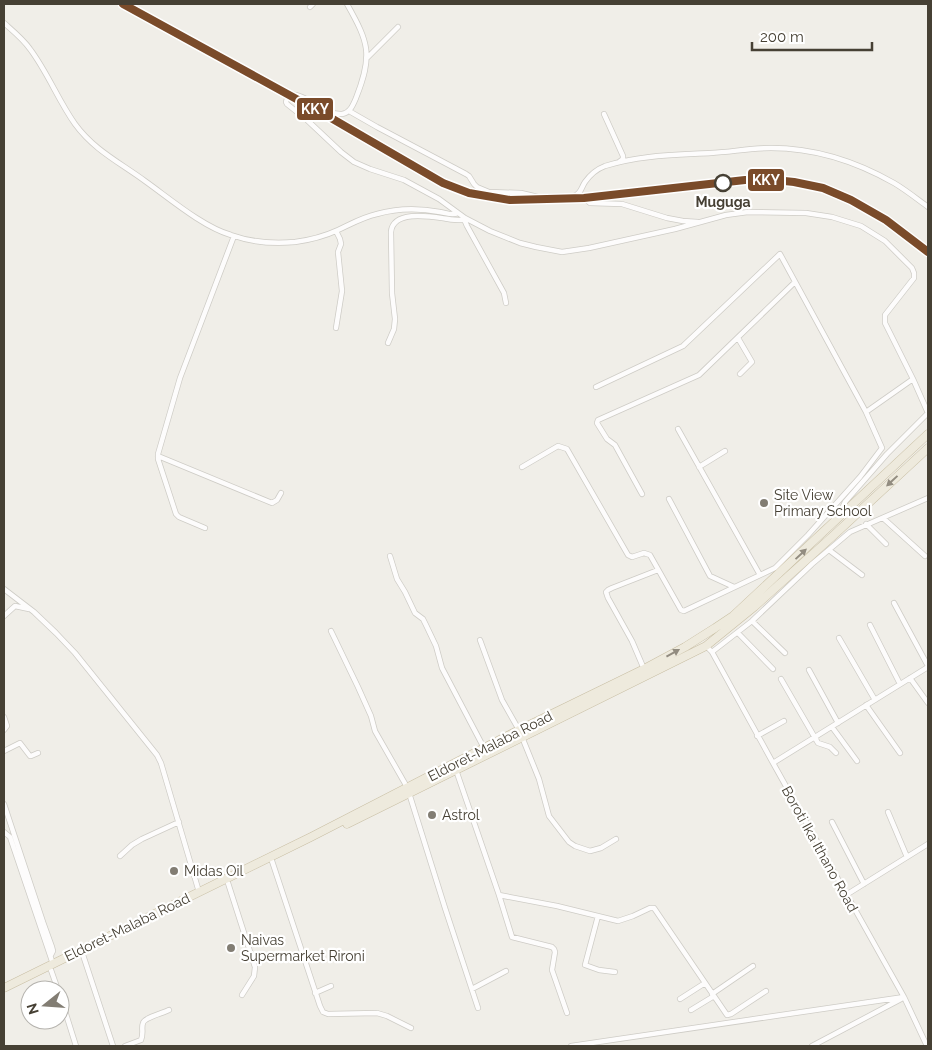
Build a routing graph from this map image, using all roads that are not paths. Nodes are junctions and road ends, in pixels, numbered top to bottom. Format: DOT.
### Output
graph roads {
  1 [pos="347,4"];
  2 [pos="4,23"];
  3 [pos="398,27"];
  4 [pos="368,58"];
  5 [pos="349,111"];
  6 [pos="604,114"];
  7 [pos="618,163"];
  8 [pos="577,196"];
  9 [pos="928,207"];
  10 [pos="458,213"];
  11 [pos="464,219"];
  12 [pos="702,222"];
  13 [pos="336,231"];
  14 [pos="234,236"];
  15 [pos="795,282"];
  16 [pos="506,304"];
  17 [pos="336,328"];
  18 [pos="738,338"];
  19 [pos="388,344"];
  20 [pos="740,374"];
  21 [pos="913,379"];
  22 [pos="596,387"];
  23 [pos="866,412"];
  24 [pos="928,413"];
  25 [pos="678,429"];
  26 [pos="928,434"];
  27 [pos="928,448"];
  28 [pos="725,451"];
  29 [pos="158,456"];
  30 [pos="522,467"];
  31 [pos="699,467"];
  32 [pos="281,494"];
  33 [pos="642,494"];
  34 [pos="928,498"];
  35 [pos="669,499"];
  36 [pos="883,518"];
  37 [pos="838,519"];
  38 [pos="866,524"];
  39 [pos="205,528"];
  40 [pos="886,544"];
  41 [pos="829,550"];
  42 [pos="390,556"];
  43 [pos="925,556"];
  44 [pos="658,570"];
  45 [pos="760,575"];
  46 [pos="862,575"];
  47 [pos="734,587"];
  48 [pos="4,589"];
  49 [pos="894,603"];
  50 [pos="30,609"];
  51 [pos="4,616"];
  52 [pos="752,622"];
  53 [pos="870,625"];
  54 [pos="331,630"];
  55 [pos="738,633"];
  56 [pos="839,638"];
  57 [pos="480,640"];
  58 [pos="706,646"];
  59 [pos="712,652"];
  60 [pos="785,653"];
  61 [pos="928,666"];
  62 [pos="644,669"];
  63 [pos="773,669"];
  64 [pos="809,670"];
  65 [pos="910,678"];
  66 [pos="781,679"];
  67 [pos="900,684"];
  68 [pos="874,700"];
  69 [pos="928,703"];
  70 [pos="866,706"];
  71 [pos="4,717"];
  72 [pos="784,721"];
  73 [pos="838,723"];
  74 [pos="832,726"];
  75 [pos="4,730"];
  76 [pos="521,734"];
  77 [pos="757,736"];
  78 [pos="814,738"];
  79 [pos="484,748"];
  80 [pos="4,751"];
  81 [pos="38,753"];
  82 [pos="836,753"];
  83 [pos="900,753"];
  84 [pos="857,761"];
  85 [pos="772,764"];
  86 [pos="456,770"];
  87 [pos="408,790"];
  88 [pos="4,804"];
  89 [pos="888,812"];
  90 [pos="179,822"];
  91 [pos="832,822"];
  92 [pos="4,832"];
  93 [pos="616,839"];
  94 [pos="928,844"];
  95 [pos="120,856"];
  96 [pos="907,857"];
  97 [pos="272,861"];
  98 [pos="228,883"];
  99 [pos="864,884"];
  100 [pos="199,892"];
  101 [pos="846,894"];
  102 [pos="499,895"];
  103 [pos="598,916"];
  104 [pos="50,955"];
  105 [pos="83,955"];
  106 [pos="753,966"];
  107 [pos="52,967"];
  108 [pos="506,971"];
  109 [pos="615,972"];
  110 [pos="55,980"];
  111 [pos="705,983"];
  112 [pos="331,986"];
  113 [pos="4,988"];
  114 [pos="472,989"];
  115 [pos="766,991"];
  116 [pos="315,993"];
  117 [pos="4,994"];
  118 [pos="242,995"];
  119 [pos="713,995"];
  120 [pos="904,997"];
  121 [pos="680,999"];
  122 [pos="478,1008"];
  123 [pos="169,1010"];
  124 [pos="692,1010"];
  125 [pos="567,1013"];
  126 [pos="70,1027"];
  127 [pos="411,1028"];
  128 [pos="76,1046"];
  129 [pos="113,1046"];
  130 [pos="125,1046"];
  131 [pos="571,1046"];
  132 [pos="812,1046"];
  133 [pos="927,1046"];
  1 -- 4 [label="street"];
  2 -- 14 [label="street"];
  3 -- 4 [label="street"];
  4 -- 5 [label="street"];
  5 -- 8 [label="street"];
  5 -- 10 [label="street"];
  6 -- 7 [label="street"];
  7 -- 8 [label="street"];
  7 -- 9 [label="street"];
  8 -- 12 [label="street"];
  10 -- 11 [label="street"];
  10 -- 13 [label="street"];
  11 -- 12 [label="street"];
  11 -- 16 [label="street"];
  11 -- 19 [label="street"];
  12 -- 21 [label="street"];
  13 -- 14 [label="street"];
  13 -- 17 [label="street"];
  14 -- 29 [label="street"];
  15 -- 18 [label="street"];
  15 -- 22 [label="street"];
  15 -- 23 [label="street"];
  18 -- 20 [label="street"];
  18 -- 33 [label="street"];
  21 -- 23 [label="street"];
  21 -- 24 [label="street"];
  23 -- 45 [label="street"];
  24 -- 37 [label="street"];
  25 -- 31 [label="street"];
  26 -- 37 [label="highway, Eldoret-Malaba Road"];
  27 -- 58 [label="highway, Eldoret-Malaba Road, one-way"];
  28 -- 31 [label="street"];
  29 -- 32 [label="street"];
  29 -- 39 [label="street"];
  30 -- 44 [label="street"];
  31 -- 45 [label="street"];
  34 -- 36 [label="street"];
  35 -- 47 [label="street"];
  36 -- 38 [label="street"];
  36 -- 43 [label="street"];
  62 -- 37 [label="highway, Eldoret-Malaba Road, one-way"];
  38 -- 40 [label="street"];
  38 -- 41 [label="street"];
  41 -- 46 [label="street"];
  41 -- 52 [label="street"];
  42 -- 79 [label="street"];
  44 -- 47 [label="street"];
  44 -- 62 [label="street"];
  45 -- 47 [label="street"];
  48 -- 50 [label="street"];
  49 -- 61 [label="street"];
  50 -- 51 [label="street"];
  50 -- 90 [label="street"];
  52 -- 55 [label="street"];
  52 -- 60 [label="street"];
  53 -- 67 [label="street"];
  54 -- 87 [label="street"];
  55 -- 59 [label="street"];
  55 -- 63 [label="street"];
  56 -- 68 [label="street"];
  57 -- 76 [label="street"];
  58 -- 59 [label="street, Boroti Ika Ithano Road"];
  58 -- 76 [label="highway, Eldoret-Malaba Road"];
  59 -- 77 [label="street, Boroti Ika Ithano Road"];
  61 -- 65 [label="street"];
  62 -- 76 [label="highway, Eldoret-Malaba Road"];
  64 -- 73 [label="street"];
  65 -- 67 [label="street"];
  65 -- 69 [label="street"];
  66 -- 78 [label="street"];
  67 -- 68 [label="street"];
  68 -- 70 [label="street"];
  70 -- 73 [label="street"];
  70 -- 83 [label="street"];
  71 -- 75 [label="street"];
  72 -- 77 [label="street"];
  73 -- 74 [label="street"];
  74 -- 78 [label="street"];
  74 -- 84 [label="street"];
  76 -- 79 [label="highway, Eldoret-Malaba Road"];
  76 -- 86 [label="highway, Eldoret-Malaba Road"];
  76 -- 93 [label="street"];
  77 -- 85 [label="street, Boroti Ika Ithano Road"];
  78 -- 82 [label="street"];
  78 -- 85 [label="street"];
  79 -- 87 [label="highway, Eldoret-Malaba Road"];
  80 -- 81 [label="street"];
  85 -- 101 [label="street, Boroti Ika Ithano Road"];
  86 -- 87 [label="highway, Eldoret-Malaba Road"];
  86 -- 102 [label="street"];
  87 -- 97 [label="highway, Eldoret-Malaba Road"];
  87 -- 100 [label="highway, Eldoret-Malaba Road"];
  87 -- 114 [label="street"];
  88 -- 104 [label="street"];
  89 -- 96 [label="street"];
  90 -- 95 [label="street"];
  90 -- 100 [label="street"];
  91 -- 99 [label="street"];
  92 -- 104 [label="street"];
  94 -- 96 [label="street"];
  96 -- 99 [label="street"];
  97 -- 98 [label="highway, Eldoret-Malaba Road"];
  97 -- 116 [label="street"];
  98 -- 105 [label="highway, Eldoret-Malaba Road"];
  98 -- 118 [label="street"];
  99 -- 101 [label="street"];
  100 -- 107 [label="highway, Eldoret-Malaba Road"];
  101 -- 120 [label="street, Boroti Ika Ithano Road"];
  102 -- 103 [label="street"];
  102 -- 125 [label="street"];
  103 -- 109 [label="street"];
  103 -- 111 [label="street"];
  104 -- 107 [label="street"];
  105 -- 107 [label="highway, Eldoret-Malaba Road"];
  105 -- 129 [label="street"];
  106 -- 119 [label="street"];
  107 -- 110 [label="street"];
  107 -- 113 [label="highway, Eldoret-Malaba Road"];
  107 -- 117 [label="highway, Eldoret-Malaba Road"];
  108 -- 114 [label="street"];
  111 -- 119 [label="street"];
  111 -- 121 [label="street"];
  112 -- 116 [label="street"];
  114 -- 122 [label="street"];
  115 -- 119 [label="street"];
  116 -- 127 [label="street"];
  119 -- 124 [label="street"];
  120 -- 131 [label="street"];
  120 -- 132 [label="street"];
  120 -- 133 [label="street, Boroti Ika Ithano Road"];
  123 -- 130 [label="street"];
  126 -- 128 [label="street"];
}
